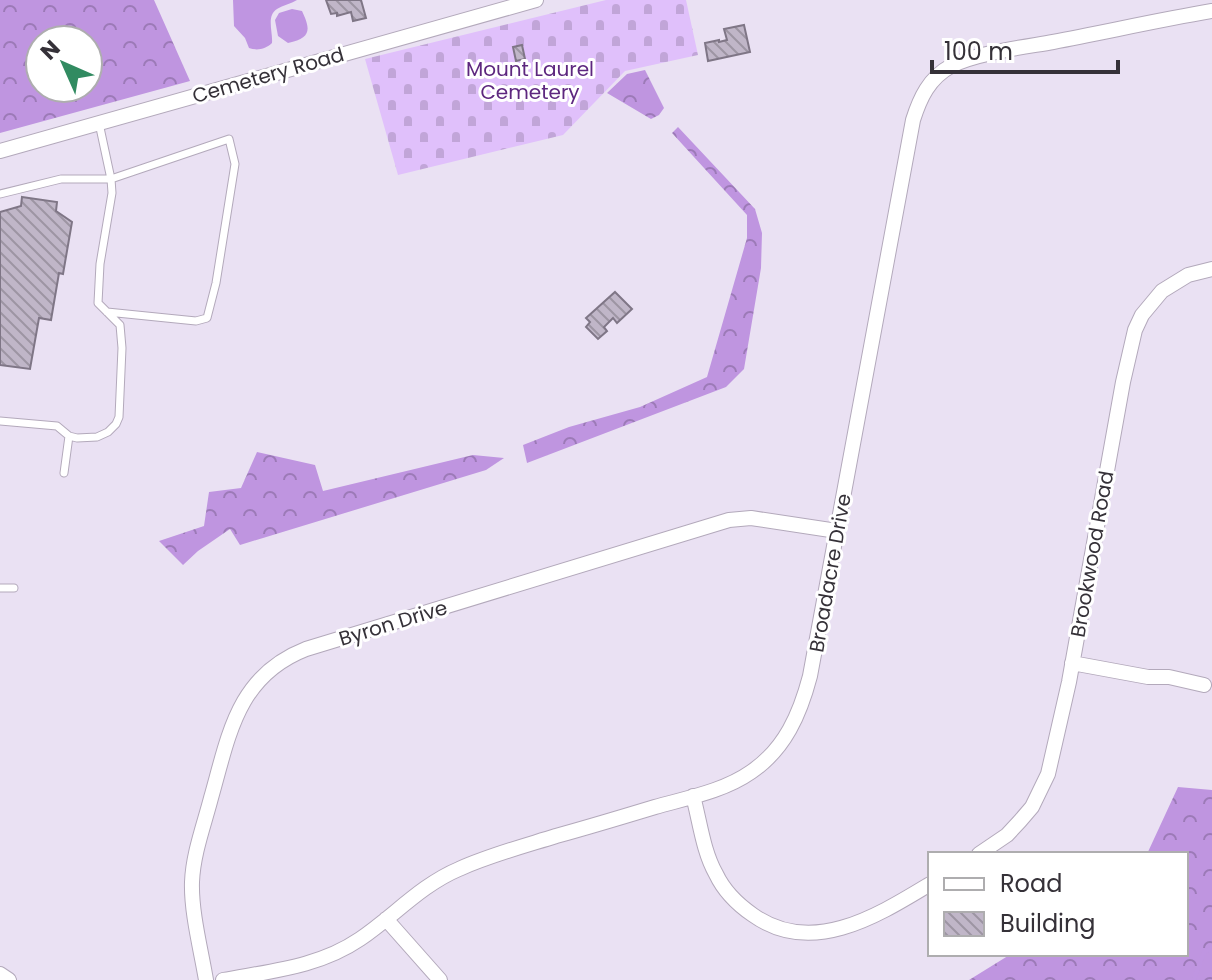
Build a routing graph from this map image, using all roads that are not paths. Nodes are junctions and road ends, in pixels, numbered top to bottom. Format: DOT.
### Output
graph roads {
  1 [pos="536,0"];
  2 [pos="1212,11"];
  3 [pos="99,123"];
  4 [pos="0,151"];
  5 [pos="111,179"];
  6 [pos="0,194"];
  7 [pos="1212,269"];
  8 [pos="107,312"];
  9 [pos="0,421"];
  10 [pos="69,436"];
  11 [pos="64,473"];
  12 [pos="837,531"];
  13 [pos="0,588"];
  14 [pos="14,588"];
  15 [pos="1072,663"];
  16 [pos="1204,685"];
  17 [pos="693,796"];
  18 [pos="982,852"];
  19 [pos="928,885"];
  20 [pos="386,919"];
  21 [pos="0,974"];
  22 [pos="9,980"];
  23 [pos="206,980"];
  24 [pos="223,980"];
  25 [pos="440,980"];
  1 -- 3 [label="street, Cemetery Road"];
  2 -- 12 [label="street, Broadacre Drive"];
  3 -- 4 [label="street, Cemetery Road"];
  3 -- 5 [label="lane"];
  5 -- 6 [label="lane"];
  5 -- 8 [label="lane"];
  5 -- 8 [label="lane"];
  7 -- 15 [label="street, Brookwood Road"];
  8 -- 10 [label="lane"];
  9 -- 10 [label="lane"];
  10 -- 11 [label="lane"];
  12 -- 17 [label="street, Broadacre Drive"];
  12 -- 23 [label="street, Byron Drive"];
  13 -- 14 [label="lane"];
  15 -- 16 [label="street"];
  15 -- 18 [label="street, Brookwood Road"];
  17 -- 19 [label="street"];
  17 -- 20 [label="street, Broadacre Drive"];
  20 -- 24 [label="street, Broadacre Drive"];
  20 -- 25 [label="street"];
  21 -- 22 [label="street"];
}
